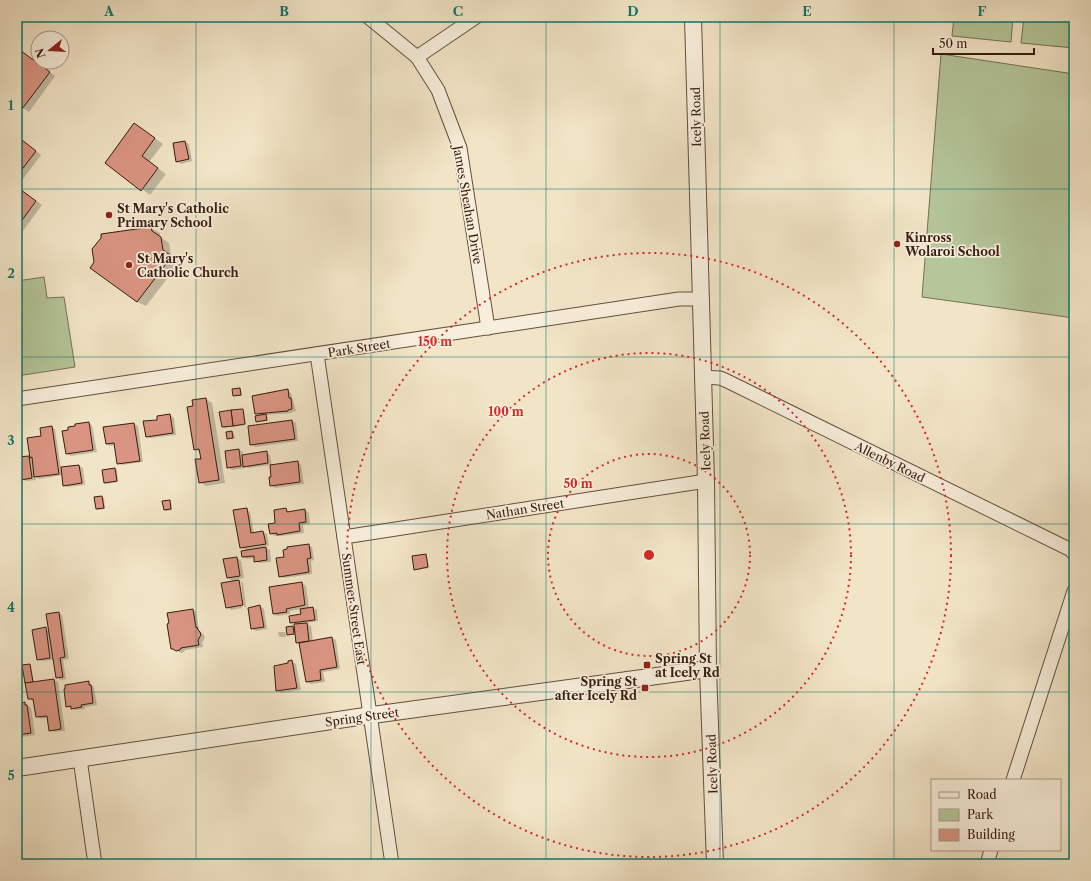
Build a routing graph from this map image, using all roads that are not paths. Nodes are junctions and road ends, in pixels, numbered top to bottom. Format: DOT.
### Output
graph roads {
  1 [pos="368,17"];
  2 [pos="476,17"];
  3 [pos="693,17"];
  4 [pos="417,57"];
  5 [pos="700,298"];
  6 [pos="488,328"];
  7 [pos="317,354"];
  8 [pos="702,377"];
  9 [pos="17,399"];
  10 [pos="706,481"];
  11 [pos="344,537"];
  12 [pos="1074,554"];
  13 [pos="1074,591"];
  14 [pos="708,668"];
  15 [pos="370,716"];
  16 [pos="80,758"];
  17 [pos="17,768"];
  18 [pos="1013,779"];
  19 [pos="991,851"];
  20 [pos="95,864"];
  21 [pos="392,864"];
  22 [pos="715,864"];
  23 [pos="987,864"];
  1 -- 4 [label="street, James Sheahan Drive"];
  2 -- 4 [label="street"];
  3 -- 5 [label="street, Icely Road"];
  4 -- 6 [label="street, James Sheahan Drive"];
  5 -- 6 [label="street, Park Street"];
  5 -- 8 [label="street, Icely Road"];
  6 -- 7 [label="street, Park Street"];
  7 -- 9 [label="street, Park Street"];
  7 -- 11 [label="street, Summer Street East"];
  8 -- 10 [label="street, Icely Road"];
  8 -- 12 [label="street, Allenby Road"];
  10 -- 11 [label="street, Nathan Street"];
  10 -- 14 [label="street, Icely Road"];
  11 -- 15 [label="street, Summer Street East"];
  13 -- 18 [label="street"];
  14 -- 15 [label="street, Spring Street"];
  14 -- 22 [label="street, Icely Road"];
  15 -- 16 [label="street, Spring Street"];
  15 -- 21 [label="street, Summer Street East"];
  16 -- 17 [label="street, Spring Street"];
  16 -- 20 [label="street"];
  19 -- 23 [label="street"];
}
